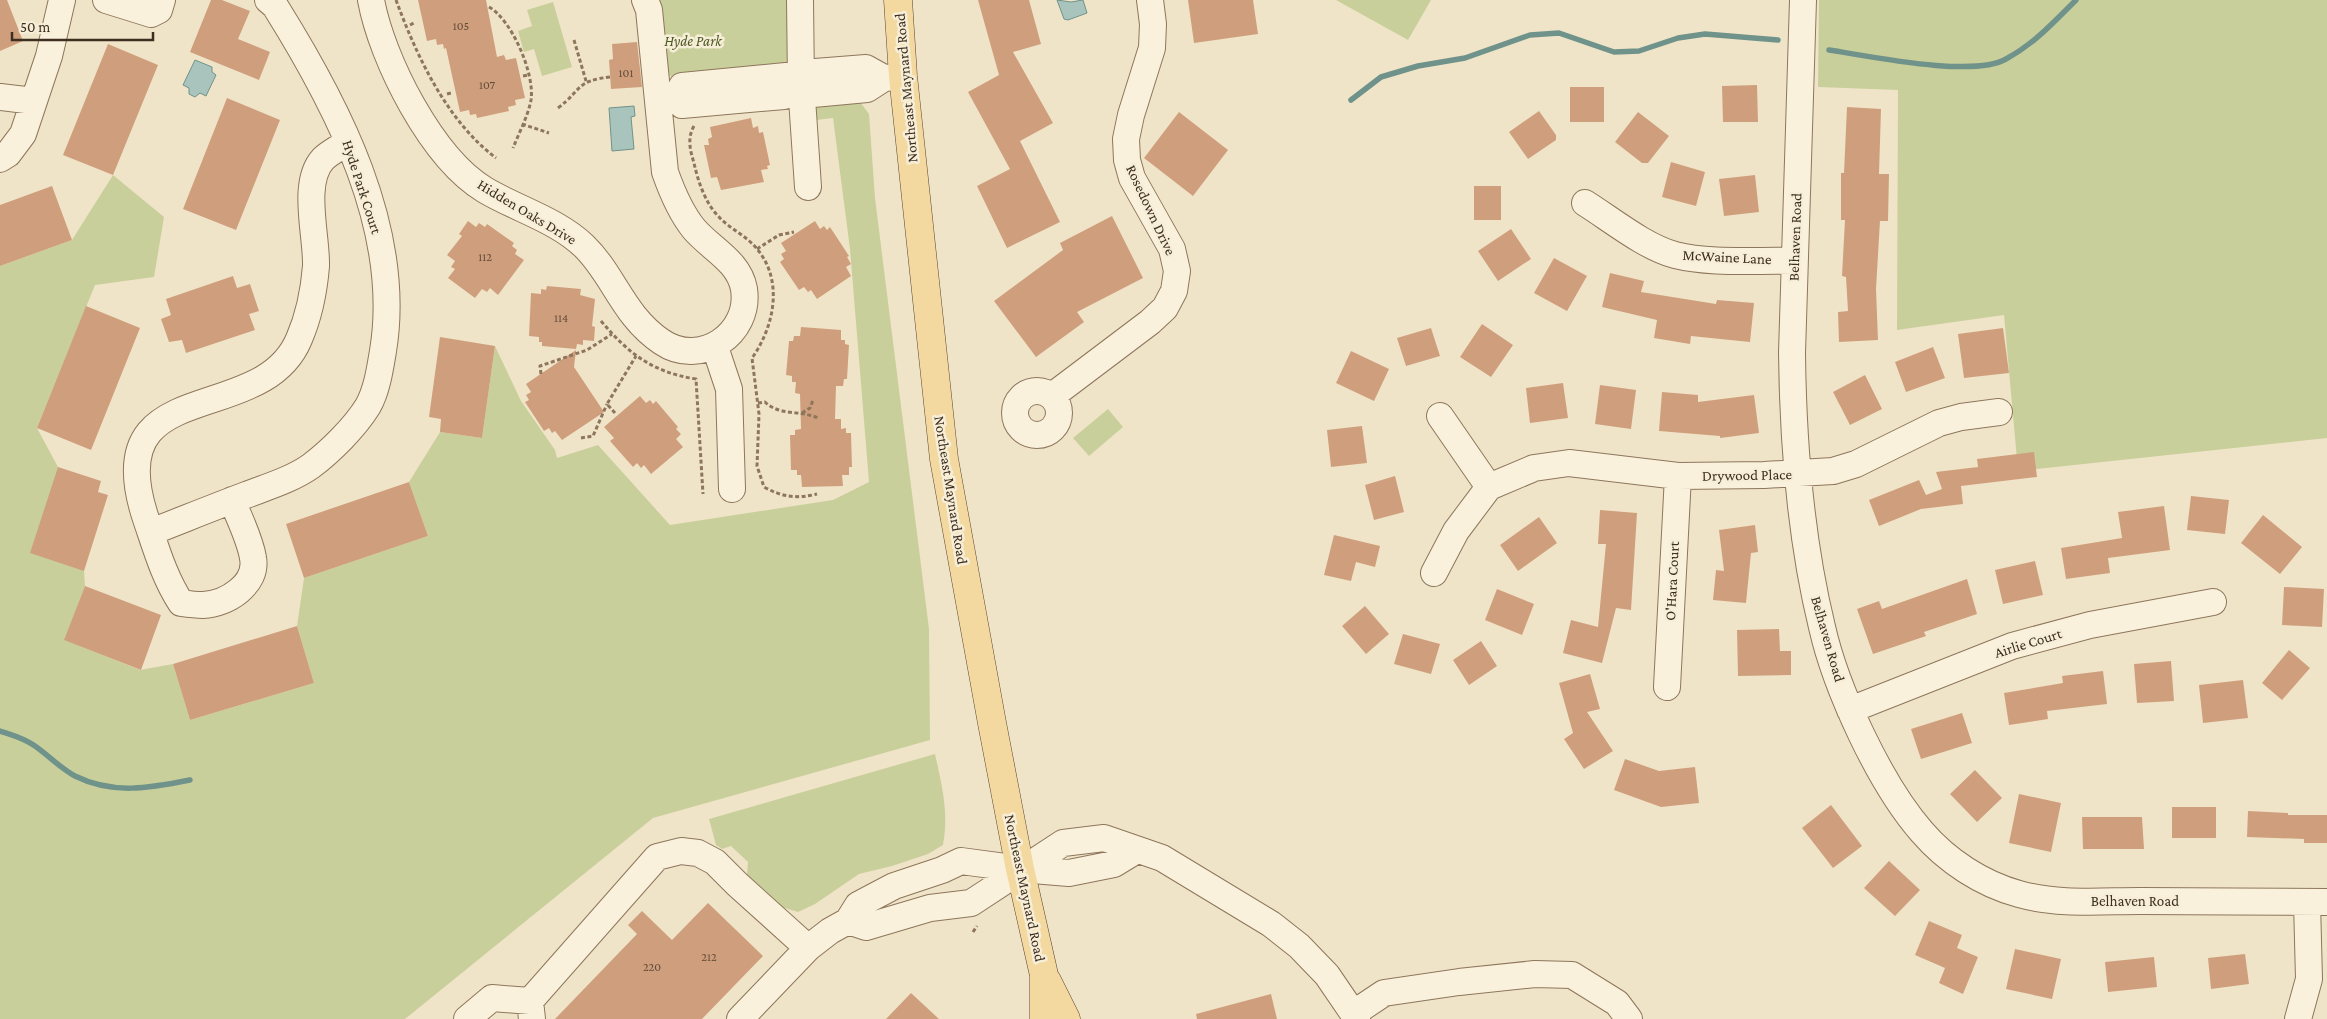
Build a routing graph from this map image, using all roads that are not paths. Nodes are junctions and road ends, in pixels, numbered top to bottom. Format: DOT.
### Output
graph roads {
  1 [pos="62,0"];
  2 [pos="106,0"];
  3 [pos="162,0"];
  4 [pos="268,0"];
  5 [pos="371,0"];
  6 [pos="645,0"];
  7 [pos="800,0"];
  8 [pos="898,0"];
  9 [pos="1150,0"];
  10 [pos="1803,0"];
  11 [pos="894,77"];
  12 [pos="801,84"];
  13 [pos="0,97"];
  14 [pos="669,98"];
  15 [pos="34,101"];
  16 [pos="348,142"];
  17 [pos="0,160"];
  18 [pos="808,186"];
  19 [pos="1585,203"];
  20 [pos="1793,260"];
  21 [pos="715,347"];
  22 [pos="1052,396"];
  23 [pos="1998,412"];
  24 [pos="1440,416"];
  25 [pos="1798,474"];
  26 [pos="1678,476"];
  27 [pos="1489,486"];
  28 [pos="732,489"];
  29 [pos="232,500"];
  30 [pos="151,532"];
  31 [pos="1434,573"];
  32 [pos="2213,602"];
  33 [pos="1666,687"];
  34 [pos="1850,710"];
  35 [pos="1020,869"];
  36 [pos="2317,902"];
  37 [pos="848,921"];
  38 [pos="808,948"];
  39 [pos="1044,975"];
  40 [pos="531,1010"];
  41 [pos="1356,1016"];
  42 [pos="467,1019"];
  43 [pos="740,1019"];
  44 [pos="1044,1019"];
  45 [pos="1066,1019"];
  46 [pos="1629,1019"];
  47 [pos="2298,1019"];
  1 -- 15 [label="street"];
  2 -- 3 [label="street"];
  4 -- 16 [label="street, Hyde Park Court"];
  5 -- 21 [label="street, Hidden Oaks Drive"];
  6 -- 14 [label="street"];
  7 -- 12 [label="street"];
  8 -- 11 [label="main road, Northeast Maynard Road"];
  9 -- 22 [label="street, Rosedown Drive"];
  10 -- 20 [label="street, Belhaven Road"];
  11 -- 12 [label="street"];
  11 -- 35 [label="main road, Northeast Maynard Road"];
  12 -- 14 [label="street"];
  12 -- 18 [label="street"];
  13 -- 15 [label="street"];
  14 -- 21 [label="street"];
  15 -- 17 [label="street"];
  16 -- 29 [label="street, Hyde Park Court"];
  16 -- 30 [label="street"];
  19 -- 20 [label="street, McWaine Lane"];
  20 -- 25 [label="street, Belhaven Road"];
  21 -- 28 [label="street"];
  23 -- 25 [label="street, Drywood Place"];
  24 -- 27 [label="street"];
  25 -- 26 [label="street, Drywood Place"];
  25 -- 34 [label="street, Belhaven Road"];
  26 -- 27 [label="street, Drywood Place"];
  26 -- 33 [label="street, O'Hara Court"];
  27 -- 31 [label="street"];
  29 -- 30 [label="street, Hyde Park Court"];
  29 -- 30 [label="street"];
  32 -- 34 [label="street, Airlie Court"];
  34 -- 36 [label="street, Belhaven Road"];
  35 -- 37 [label="street"];
  35 -- 37 [label="street"];
  35 -- 39 [label="main road, Northeast Maynard Road"];
  35 -- 41 [label="street"];
  36 -- 47 [label="street"];
  37 -- 38 [label="street"];
  38 -- 40 [label="street"];
  38 -- 43 [label="street"];
  39 -- 44 [label="main road, Northeast Maynard Road"];
  39 -- 45 [label="main road, Northeast Maynard Road"];
  40 -- 42 [label="street"];
  41 -- 46 [label="street"];
}
